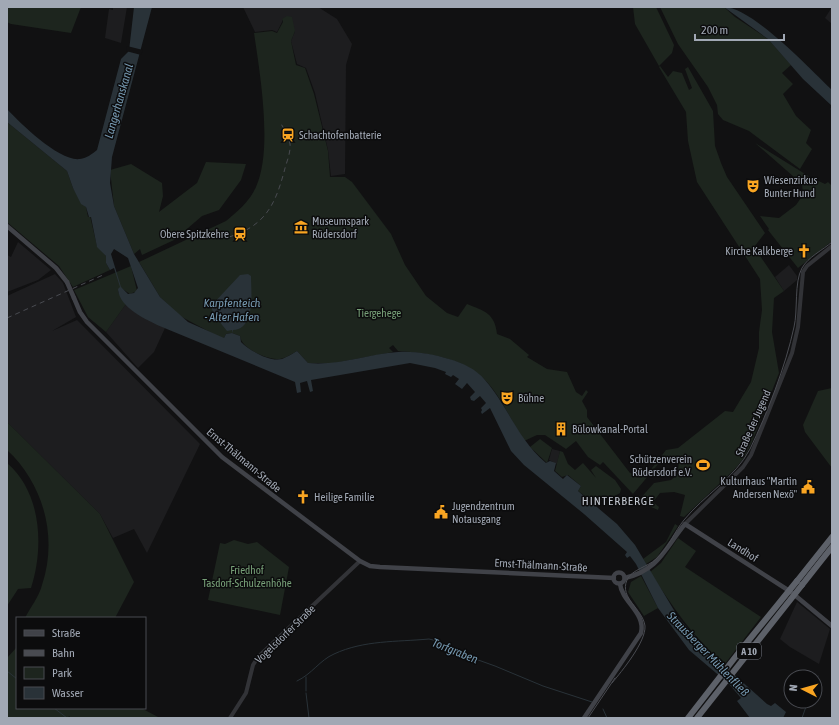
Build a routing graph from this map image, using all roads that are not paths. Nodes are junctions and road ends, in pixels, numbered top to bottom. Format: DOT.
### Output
graph roads {
  1 [pos="7,226"];
  2 [pos="832,246"];
  3 [pos="684,524"];
  4 [pos="832,537"];
  5 [pos="832,547"];
  6 [pos="360,561"];
  7 [pos="614,578"];
  8 [pos="625,578"];
  9 [pos="799,583"];
  10 [pos="620,584"];
  11 [pos="832,626"];
  12 [pos="230,718"];
  13 [pos="584,718"];
  14 [pos="688,718"];
  15 [pos="697,718"];
  1 -- 6 [label="main road, Ernst-Thälmann-Straße, bridge"];
  2 -- 3 [label="street, Straße der Jugend"];
  3 -- 8 [label="main road, Straße der Jugend"];
  3 -- 11 [label="main road, Landhof"];
  4 -- 9 [label="highway, A 10"];
  5 -- 9 [label="highway, A 10"];
  6 -- 7 [label="main road, Ernst-Thälmann-Straße"];
  6 -- 12 [label="street, Vogelsdorfer Straße"];
  7 -- 8 [label="main road"];
  7 -- 10 [label="main road"];
  8 -- 10 [label="main road"];
  9 -- 14 [label="highway, A 10, bridge"];
  9 -- 15 [label="highway, A 10, bridge"];
  10 -- 13 [label="main road"];
}
